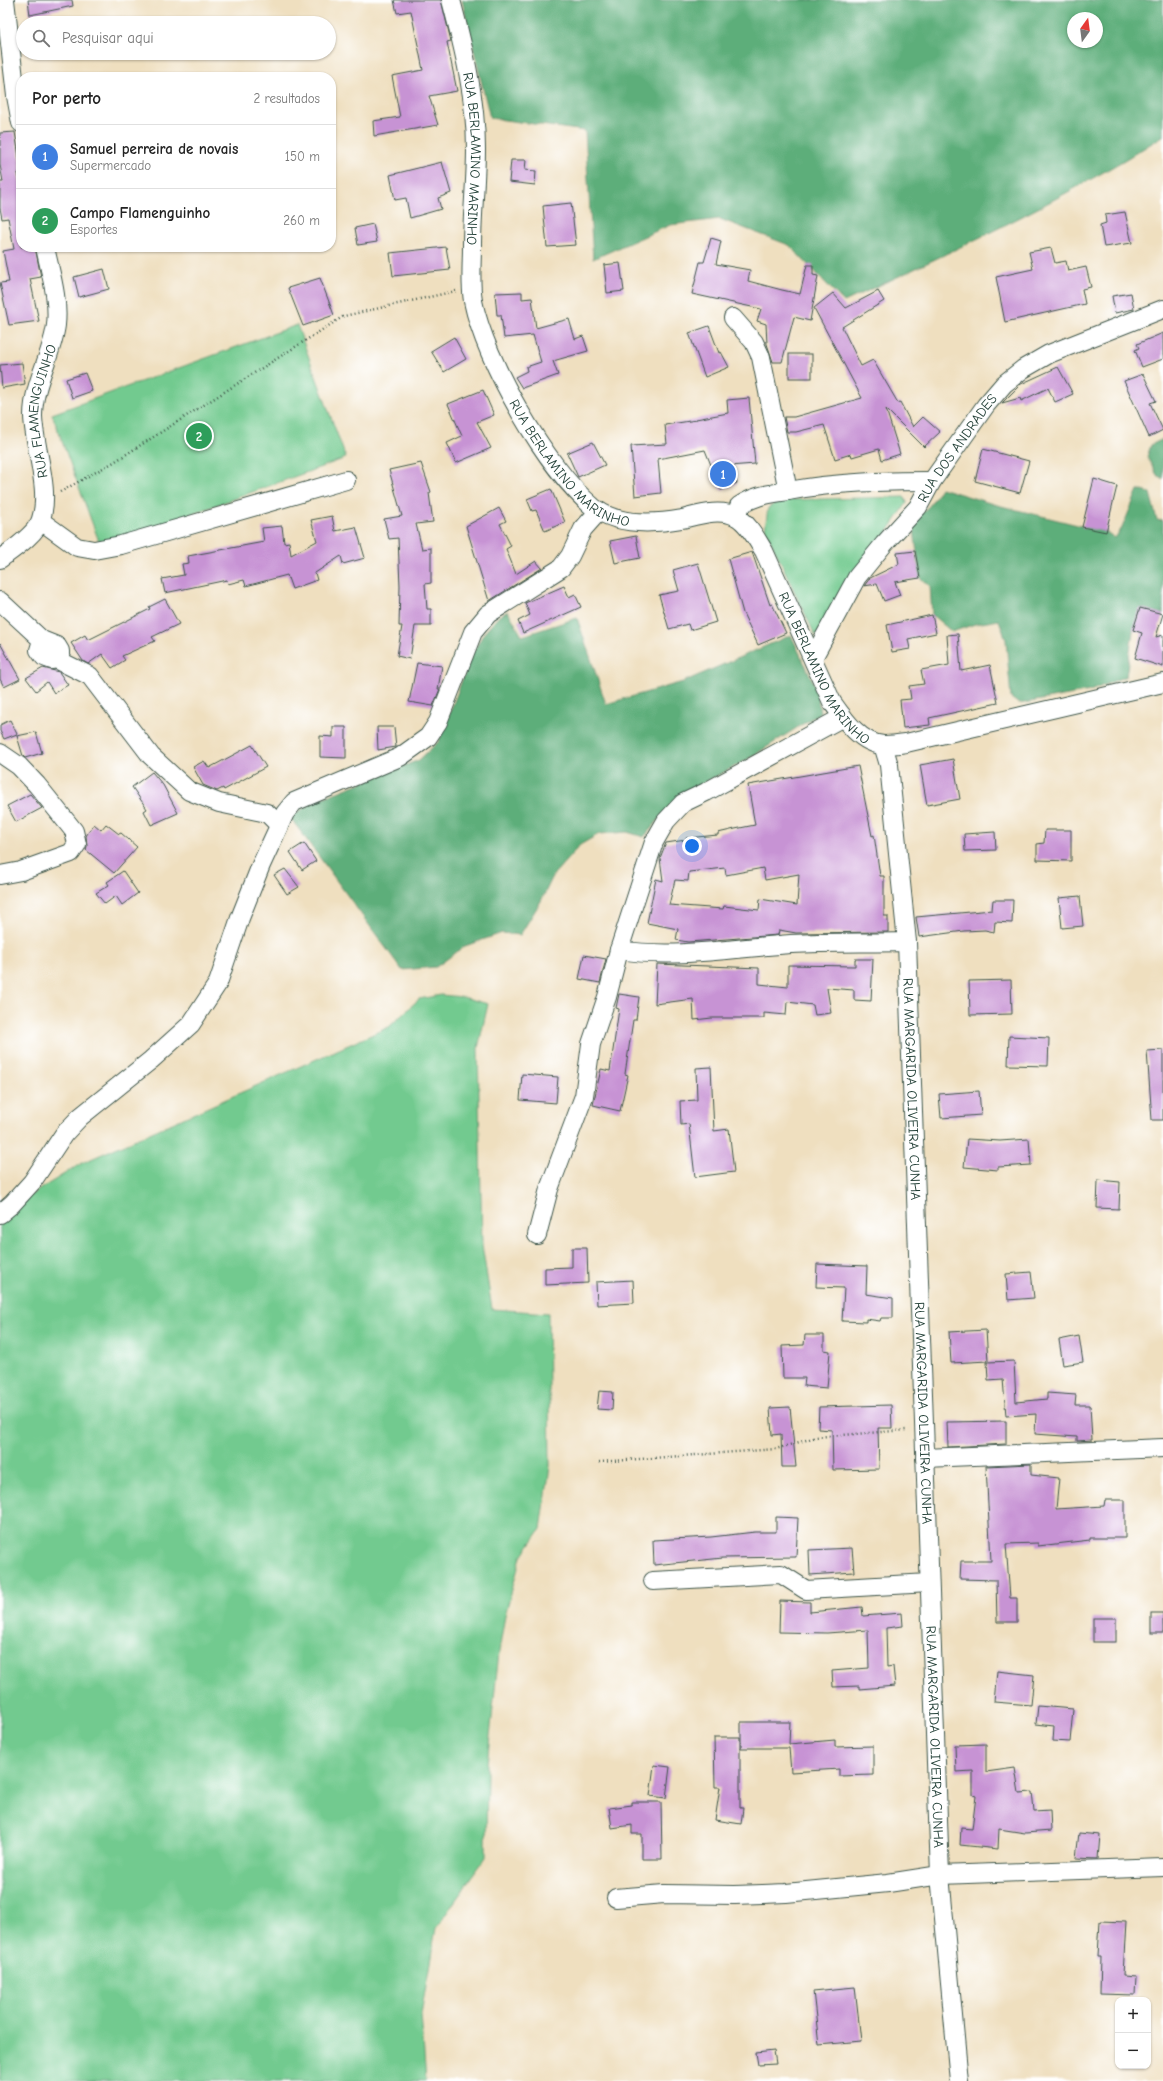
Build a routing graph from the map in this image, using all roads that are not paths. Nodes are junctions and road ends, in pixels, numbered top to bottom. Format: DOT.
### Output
graph roads {
  1 [pos="5,0"];
  2 [pos="451,0"];
  3 [pos="8,97"];
  4 [pos="16,113"];
  5 [pos="47,252"];
  6 [pos="1163,309"];
  7 [pos="733,318"];
  8 [pos="346,480"];
  9 [pos="932,481"];
  10 [pos="788,491"];
  11 [pos="599,511"];
  12 [pos="737,517"];
  13 [pos="41,520"];
  14 [pos="0,559"];
  15 [pos="0,601"];
  16 [pos="813,658"];
  17 [pos="1163,683"];
  18 [pos="843,717"];
  19 [pos="883,745"];
  20 [pos="0,753"];
  21 [pos="279,825"];
  22 [pos="0,876"];
  23 [pos="907,942"];
  24 [pos="619,950"];
  25 [pos="0,1214"];
  26 [pos="538,1235"];
  27 [pos="1163,1448"];
  28 [pos="925,1458"];
  29 [pos="653,1581"];
  30 [pos="929,1583"];
  31 [pos="1163,1867"];
  32 [pos="940,1876"];
  33 [pos="616,1898"];
  34 [pos="959,2081"];
  1 -- 3 [label="street"];
  2 -- 11 [label="street, RUA BERLAMINO MARINHO"];
  3 -- 4 [label="street"];
  5 -- 13 [label="street, RUA FLAMENGUINHO"];
  6 -- 9 [label="street, RUA DOS ANDRADES"];
  7 -- 10 [label="street"];
  8 -- 13 [label="street"];
  9 -- 10 [label="street"];
  9 -- 16 [label="street, RUA DOS ANDRADES"];
  10 -- 12 [label="street"];
  11 -- 12 [label="street, RUA BERLAMINO MARINHO"];
  11 -- 21 [label="street"];
  12 -- 16 [label="street, RUA BERLAMINO MARINHO"];
  13 -- 14 [label="street, RUA FLAMENGUINHO"];
  15 -- 21 [label="street"];
  16 -- 18 [label="street, RUA BERLAMINO MARINHO"];
  17 -- 19 [label="street, RUA BERLAMINO MARINHO"];
  18 -- 19 [label="street, RUA BERLAMINO MARINHO"];
  18 -- 24 [label="street"];
  19 -- 23 [label="street, RUA MARGARIDA OLIVEIRA CUNHA"];
  20 -- 22 [label="street"];
  21 -- 25 [label="street"];
  23 -- 24 [label="street"];
  23 -- 28 [label="street, RUA MARGARIDA OLIVEIRA CUNHA"];
  24 -- 26 [label="street"];
  27 -- 28 [label="street"];
  28 -- 30 [label="street, RUA MARGARIDA OLIVEIRA CUNHA"];
  29 -- 30 [label="street"];
  30 -- 32 [label="street, RUA MARGARIDA OLIVEIRA CUNHA"];
  31 -- 32 [label="street"];
  32 -- 33 [label="street"];
  32 -- 34 [label="street, RUA MARGARIDA OLIVEIRA CUNHA"];
}
